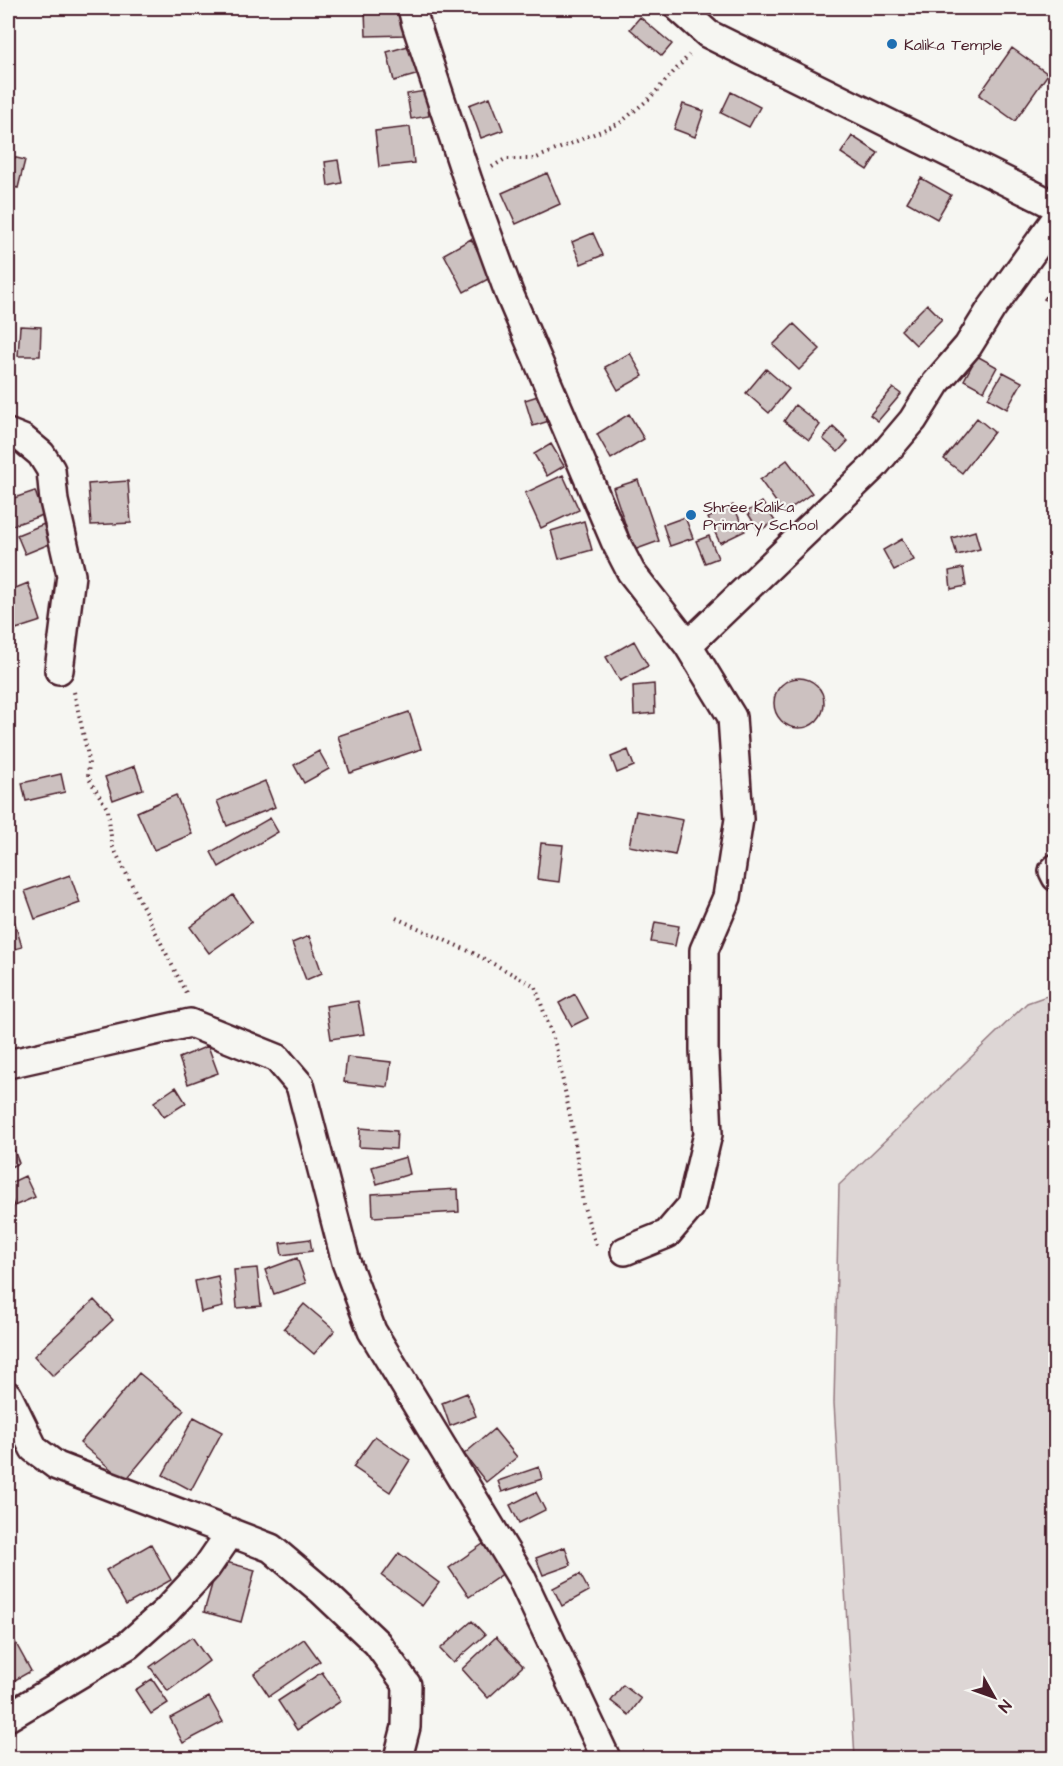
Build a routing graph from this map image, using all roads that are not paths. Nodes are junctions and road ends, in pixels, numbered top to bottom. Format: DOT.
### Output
graph roads {
  1 [pos="412,8"];
  2 [pos="679,8"];
  3 [pos="698,8"];
  4 [pos="708,34"];
  5 [pos="1056,206"];
  6 [pos="1056,219"];
  7 [pos="8,433"];
  8 [pos="688,645"];
  9 [pos="59,670"];
  10 [pos="1056,868"];
  11 [pos="1056,877"];
  12 [pos="8,1064"];
  13 [pos="625,1251"];
  14 [pos="8,1396"];
  15 [pos="231,1532"];
  16 [pos="8,1717"];
  17 [pos="398,1758"];
  18 [pos="606,1758"];
  1 -- 8 [label="street"];
  2 -- 4 [label="street"];
  3 -- 4 [label="street"];
  4 -- 5 [label="street"];
  6 -- 8 [label="street"];
  7 -- 9 [label="street"];
  8 -- 13 [label="street"];
  10 -- 11 [label="street"];
  12 -- 18 [label="street"];
  14 -- 15 [label="street"];
  15 -- 16 [label="street"];
  15 -- 17 [label="street"];
}
